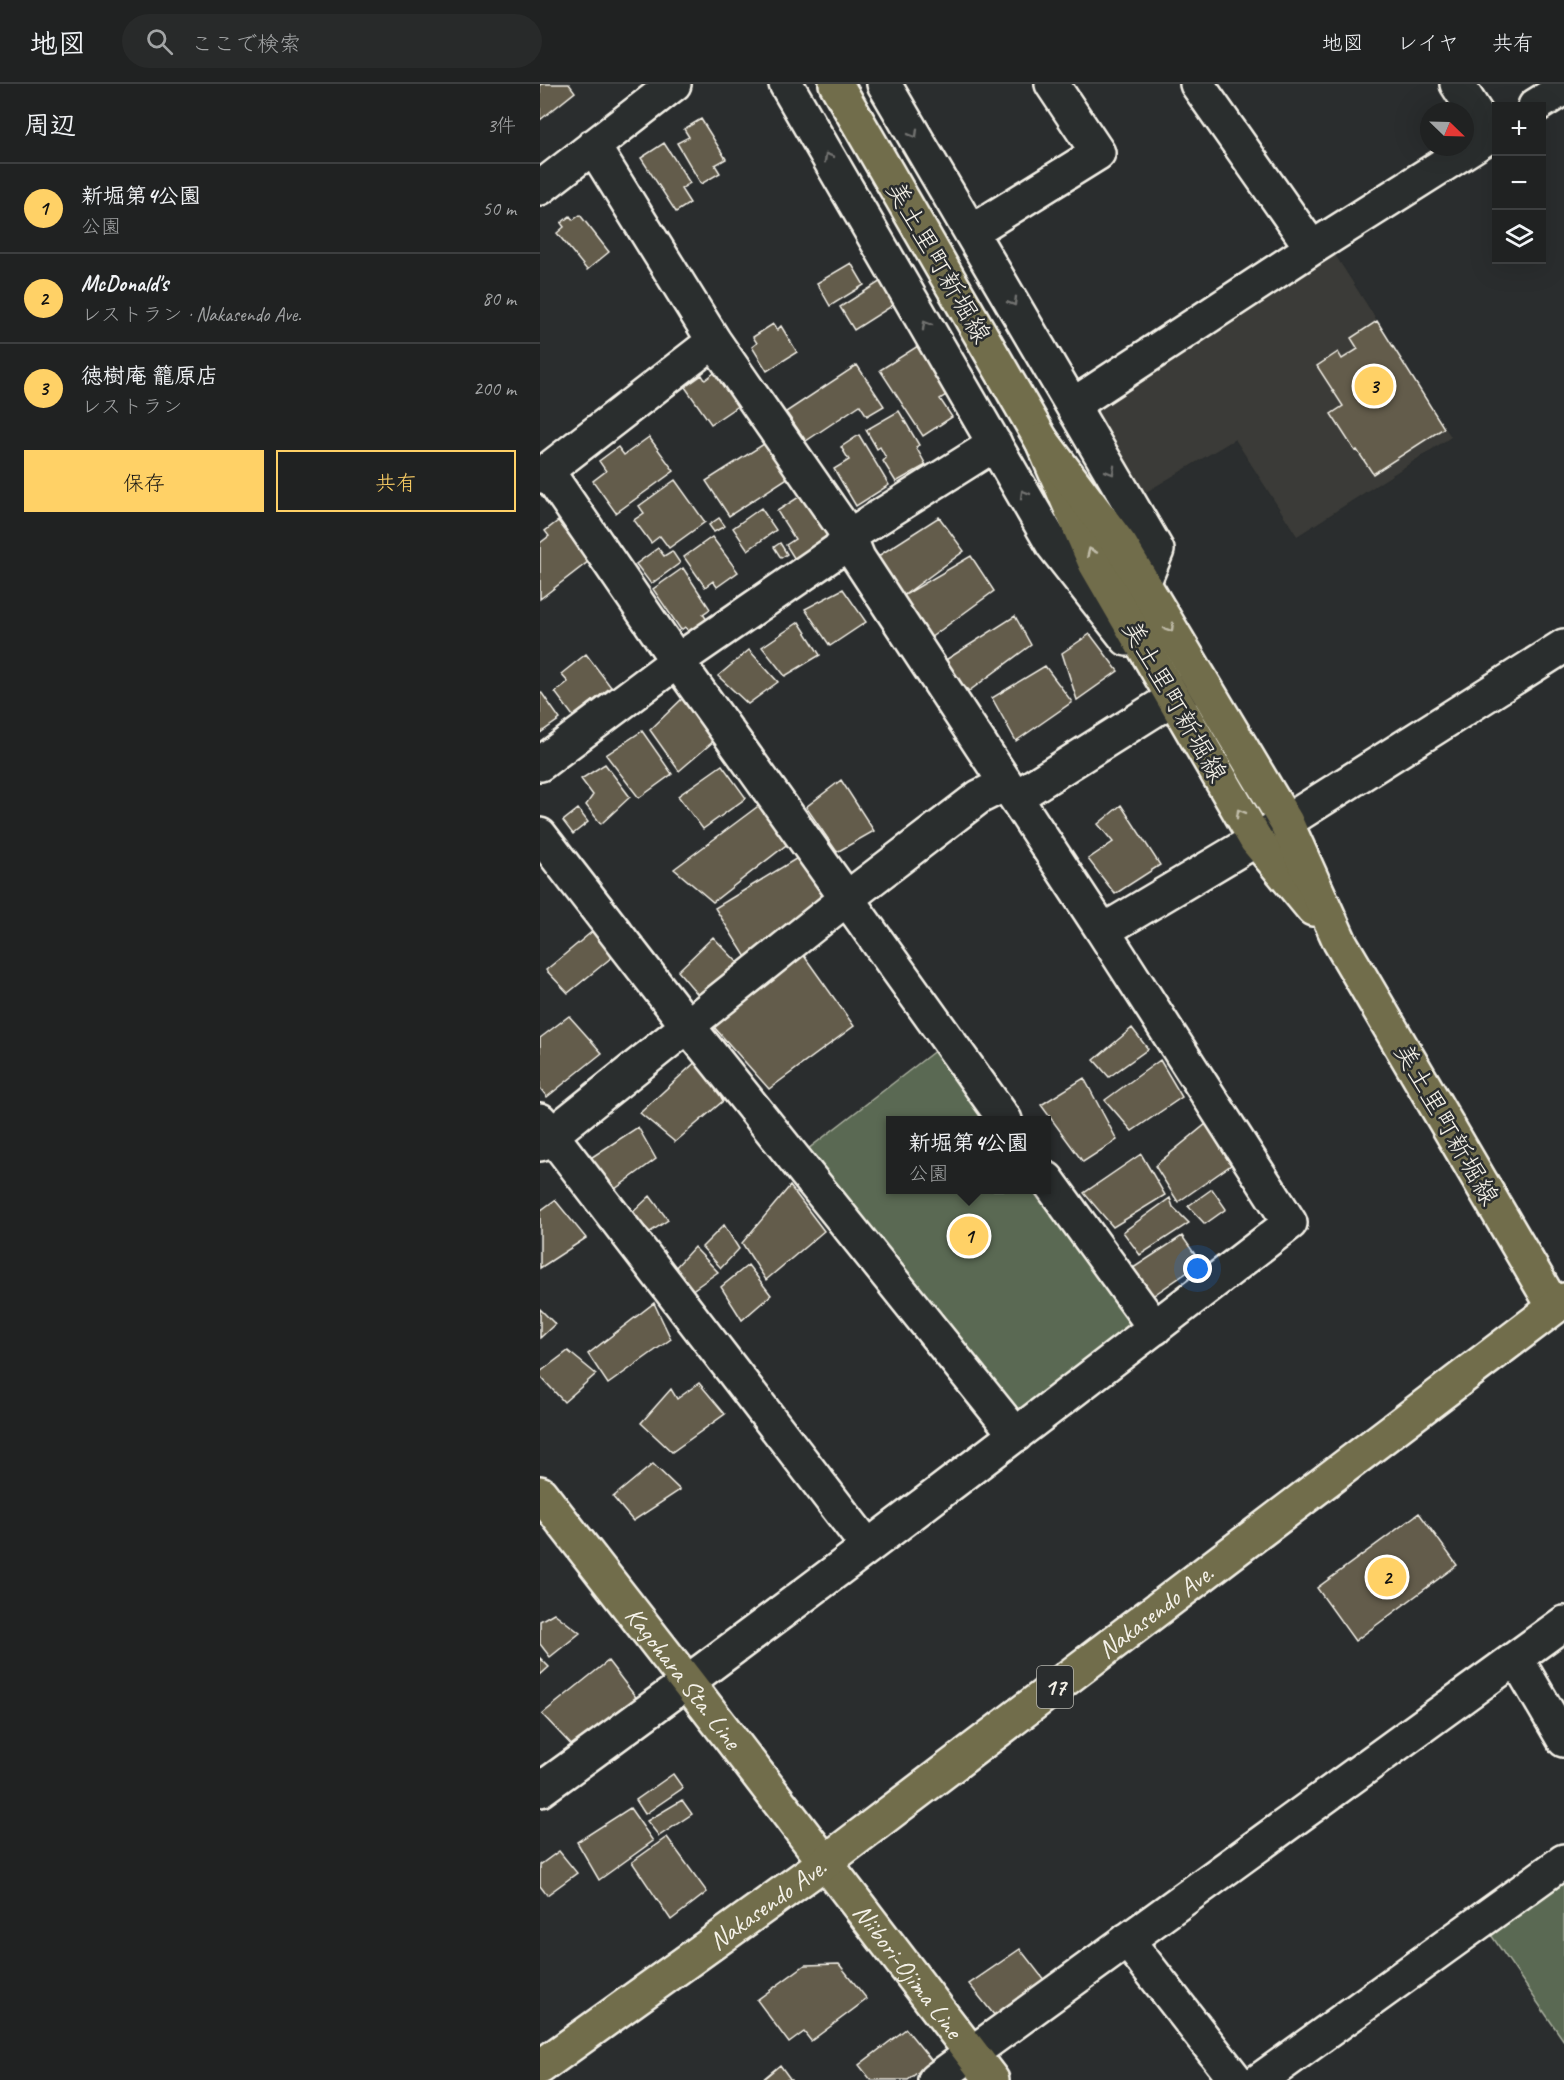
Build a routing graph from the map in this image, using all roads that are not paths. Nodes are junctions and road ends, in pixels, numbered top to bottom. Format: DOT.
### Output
graph roads {
  1 [pos="674,84"];
  2 [pos="786,84"];
  3 [pos="836,84"];
  4 [pos="884,84"];
  5 [pos="1052,84"];
  6 [pos="1197,84"];
  7 [pos="1457,84"];
  8 [pos="1564,88"];
  9 [pos="1541,102"];
  10 [pos="1492,132"];
  11 [pos="1492,134"];
  12 [pos="593,146"];
  13 [pos="540,188"];
  14 [pos="971,232"];
  15 [pos="1312,248"];
  16 [pos="714,341"];
  17 [pos="1073,405"];
  18 [pos="995,444"];
  19 [pos="543,474"];
  20 [pos="849,536"];
  21 [pos="1130,592"];
  22 [pos="1564,646"];
  23 [pos="677,661"];
  24 [pos="1202,680"];
  25 [pos="1174,698"];
  26 [pos="540,764"];
  27 [pos="1010,790"];
  28 [pos="1286,822"];
  29 [pos="540,835"];
  30 [pos="1256,840"];
  31 [pos="846,899"];
  32 [pos="1103,931"];
  33 [pos="1340,942"];
  34 [pos="687,1025"];
  35 [pos="1002,1116"];
  36 [pos="544,1133"];
  37 [pos="1051,1185"];
  38 [pos="1561,1310"];
  39 [pos="1155,1328"];
  40 [pos="1016,1435"];
  41 [pos="540,1493"];
  42 [pos="868,1547"];
  43 [pos="1564,1623"];
  44 [pos="1516,1658"];
  45 [pos="688,1683"];
  46 [pos="1564,1740"];
  47 [pos="540,1790"];
  48 [pos="1564,1861"];
  49 [pos="824,1863"];
  50 [pos="1127,1940"];
  51 [pos="971,2053"];
  52 [pos="540,2067"];
  53 [pos="935,2080"];
  54 [pos="992,2080"];
  55 [pos="1236,2080"];
  56 [pos="1260,2080"];
  1 -- 12 [label="street"];
  18 -- 2 [label="street, one-way"];
  3 -- 21 [label="main road, 美土里町新堀線"];
  4 -- 14 [label="street, one-way"];
  5 -- 14 [label="street"];
  6 -- 15 [label="street"];
  7 -- 10 [label="street"];
  8 -- 9 [label="street"];
  11 -- 15 [label="street"];
  12 -- 13 [label="street"];
  12 -- 16 [label="street"];
  14 -- 17 [label="street, one-way"];
  15 -- 17 [label="street"];
  16 -- 19 [label="street"];
  16 -- 20 [label="street"];
  17 -- 21 [label="street, one-way"];
  18 -- 20 [label="street"];
  25 -- 18 [label="street, one-way"];
  19 -- 23 [label="street"];
  20 -- 23 [label="street"];
  20 -- 27 [label="street"];
  21 -- 24 [label="main road, 美土里町新堀線, one-way"];
  21 -- 25 [label="main road, 美土里町新堀線"];
  22 -- 28 [label="street"];
  23 -- 26 [label="street"];
  23 -- 31 [label="street"];
  24 -- 25 [label="street"];
  24 -- 28 [label="main road, 美土里町新堀線"];
  25 -- 27 [label="street"];
  30 -- 25 [label="main road, 美土里町新堀線, one-way"];
  27 -- 31 [label="street"];
  27 -- 32 [label="street"];
  28 -- 30 [label="street"];
  28 -- 33 [label="main road, 美土里町新堀線"];
  29 -- 34 [label="street"];
  30 -- 32 [label="street"];
  30 -- 33 [label="main road, 美土里町新堀線"];
  31 -- 34 [label="street"];
  31 -- 35 [label="street"];
  32 -- 39 [label="street"];
  33 -- 38 [label="main road, 美土里町新堀線"];
  34 -- 36 [label="street"];
  34 -- 40 [label="street"];
  36 -- 42 [label="street"];
  37 -- 39 [label="street"];
  38 -- 49 [label="main road, Nakasendo Ave. / 17"];
  39 -- 40 [label="street"];
  40 -- 42 [label="street"];
  41 -- 45 [label="main road, Kagohara Sta. Line"];
  42 -- 45 [label="street"];
  43 -- 44 [label="street"];
  44 -- 46 [label="street"];
  44 -- 50 [label="street"];
  45 -- 47 [label="street"];
  45 -- 49 [label="main road, Kagohara Sta. Line"];
  48 -- 56 [label="street"];
  49 -- 51 [label="main road, Niibori-Ojima Line"];
  49 -- 52 [label="main road, Nakasendo Ave. / 17"];
  50 -- 51 [label="street"];
  50 -- 55 [label="street"];
  51 -- 53 [label="street"];
  51 -- 54 [label="main road, Niibori-Ojima Line"];
}
